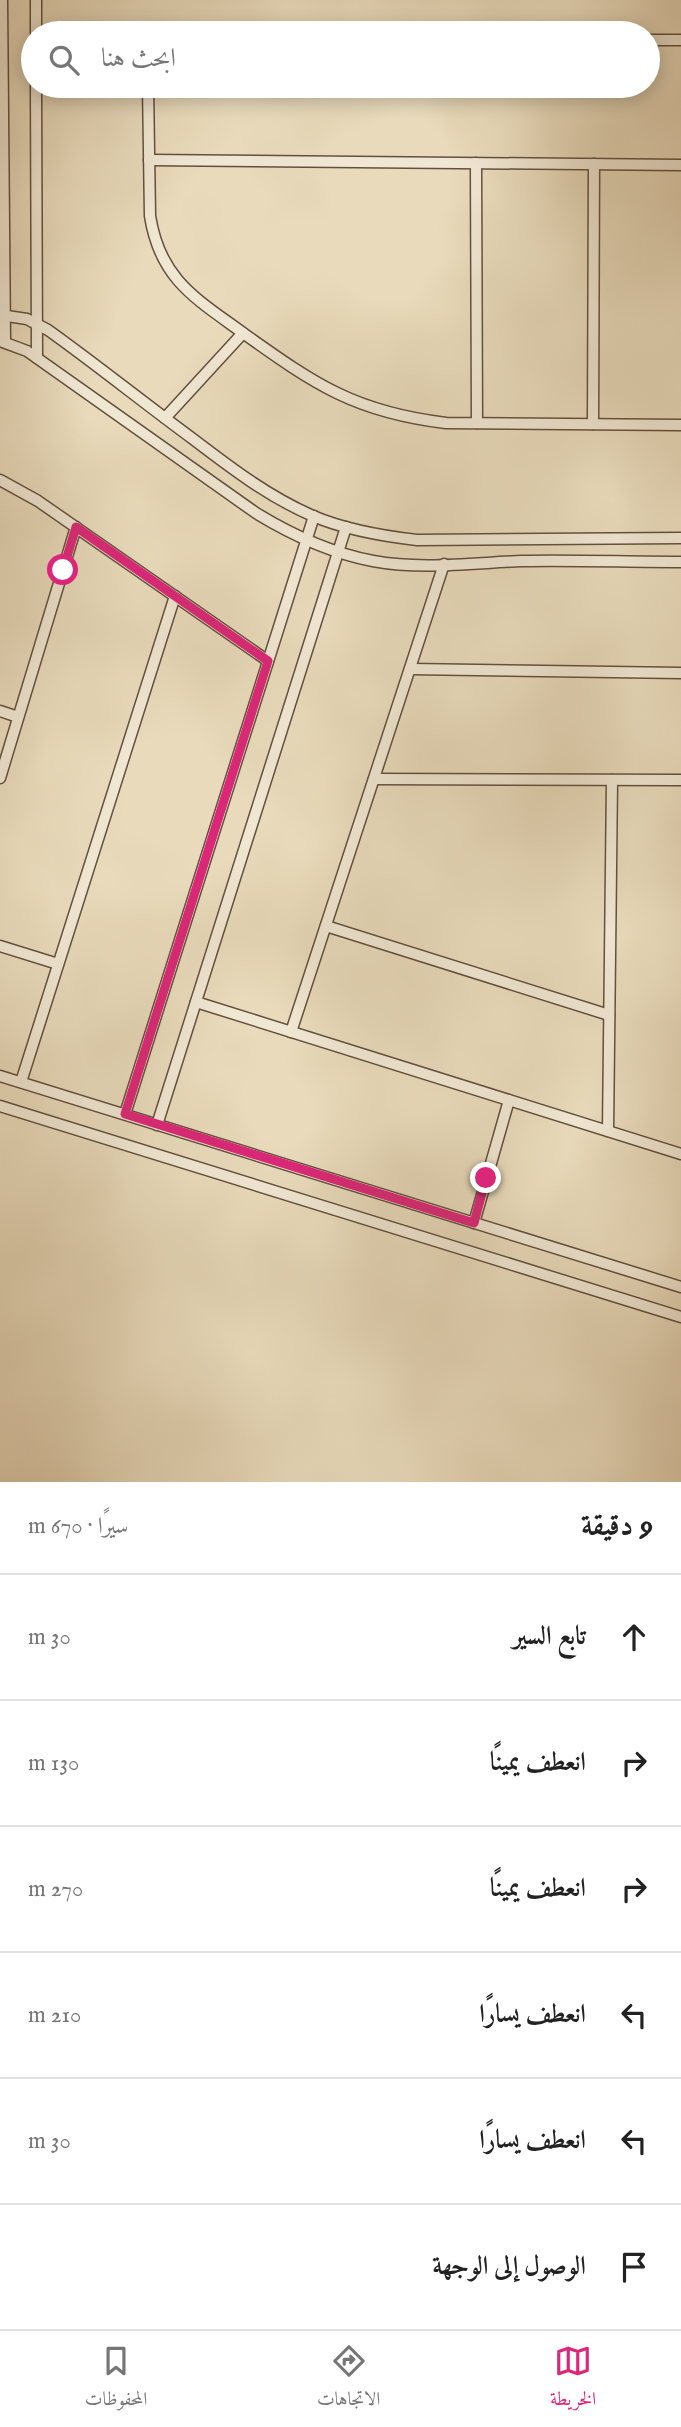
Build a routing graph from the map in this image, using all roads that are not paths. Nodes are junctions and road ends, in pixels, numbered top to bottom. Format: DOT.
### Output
graph roads {
  1 [pos="2,0"];
  2 [pos="36,0"];
  3 [pos="36,21"];
  4 [pos="660,40"];
  5 [pos="681,40"];
  6 [pos="36,98"];
  7 [pos="148,98"];
  8 [pos="149,160"];
  9 [pos="476,163"];
  10 [pos="594,164"];
  11 [pos="681,164"];
  12 [pos="2,315"];
  13 [pos="37,324"];
  14 [pos="243,333"];
  15 [pos="2,341"];
  16 [pos="37,358"];
  17 [pos="165,418"];
  18 [pos="477,423"];
  19 [pos="593,424"];
  20 [pos="681,425"];
  21 [pos="0,480"];
  22 [pos="314,516"];
  23 [pos="76,527"];
  24 [pos="346,527"];
  25 [pos="681,538"];
  26 [pos="306,540"];
  27 [pos="338,552"];
  28 [pos="681,562"];
  29 [pos="444,564"];
  30 [pos="175,596"];
  31 [pos="268,661"];
  32 [pos="410,669"];
  33 [pos="681,673"];
  34 [pos="0,711"];
  35 [pos="18,717"];
  36 [pos="0,778"];
  37 [pos="374,779"];
  38 [pos="612,780"];
  39 [pos="681,780"];
  40 [pos="326,926"];
  41 [pos="0,946"];
  42 [pos="58,964"];
  43 [pos="196,1002"];
  44 [pos="609,1015"];
  45 [pos="291,1032"];
  46 [pos="0,1076"];
  47 [pos="21,1082"];
  48 [pos="509,1100"];
  49 [pos="0,1106"];
  50 [pos="125,1114"];
  51 [pos="157,1125"];
  52 [pos="608,1131"];
  53 [pos="681,1154"];
  54 [pos="474,1223"];
  55 [pos="681,1287"];
  56 [pos="681,1317"];
  1 -- 12 [label="street"];
  2 -- 3 [label="street"];
  4 -- 5 [label="street"];
  6 -- 13 [label="street"];
  7 -- 8 [label="street"];
  8 -- 9 [label="street"];
  8 -- 14 [label="street"];
  9 -- 10 [label="street"];
  9 -- 18 [label="street"];
  10 -- 11 [label="street"];
  10 -- 19 [label="street"];
  12 -- 13 [label="street"];
  12 -- 15 [label="street"];
  13 -- 16 [label="street"];
  13 -- 17 [label="street"];
  14 -- 17 [label="street"];
  14 -- 18 [label="street"];
  15 -- 16 [label="street"];
  16 -- 26 [label="street"];
  17 -- 22 [label="street"];
  18 -- 19 [label="street"];
  19 -- 20 [label="street"];
  21 -- 23 [label="street"];
  22 -- 24 [label="street"];
  22 -- 26 [label="street"];
  23 -- 30 [label="street"];
  23 -- 35 [label="street"];
  24 -- 25 [label="street"];
  24 -- 27 [label="street"];
  26 -- 27 [label="street"];
  26 -- 31 [label="street"];
  27 -- 29 [label="street"];
  27 -- 43 [label="street"];
  28 -- 29 [label="street"];
  29 -- 32 [label="street"];
  30 -- 31 [label="street"];
  30 -- 42 [label="street"];
  31 -- 50 [label="street"];
  32 -- 33 [label="street"];
  32 -- 37 [label="street"];
  34 -- 35 [label="street"];
  35 -- 36 [label="street"];
  37 -- 38 [label="street"];
  37 -- 40 [label="street"];
  38 -- 39 [label="street"];
  38 -- 44 [label="street"];
  40 -- 44 [label="street"];
  40 -- 45 [label="street"];
  41 -- 42 [label="street"];
  42 -- 47 [label="street"];
  43 -- 45 [label="street"];
  43 -- 51 [label="street"];
  44 -- 52 [label="street"];
  45 -- 48 [label="street"];
  46 -- 47 [label="street"];
  47 -- 50 [label="street"];
  48 -- 52 [label="street"];
  48 -- 54 [label="street"];
  49 -- 56 [label="street"];
  50 -- 51 [label="street"];
  51 -- 54 [label="street"];
  52 -- 53 [label="street"];
  54 -- 55 [label="street"];
}
